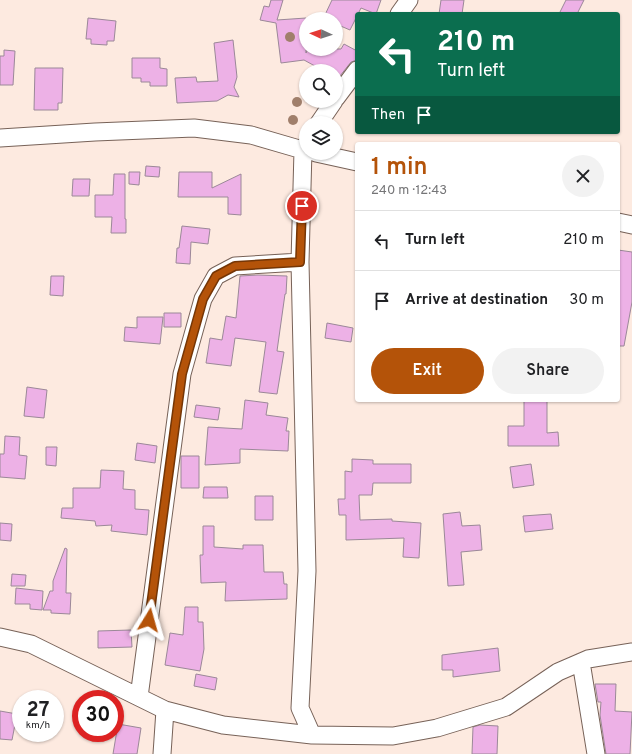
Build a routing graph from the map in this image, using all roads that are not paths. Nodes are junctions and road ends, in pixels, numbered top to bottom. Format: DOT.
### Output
graph roads {
  1 [pos="409,0"];
  2 [pos="400,12"];
  3 [pos="355,73"];
  4 [pos="343,89"];
  5 [pos="0,138"];
  6 [pos="299,148"];
  7 [pos="343,159"];
  8 [pos="307,160"];
  9 [pos="355,162"];
  10 [pos="620,222"];
  11 [pos="632,225"];
  12 [pos="300,262"];
  13 [pos="0,637"];
  14 [pos="632,652"];
  15 [pos="580,662"];
  16 [pos="139,697"];
  17 [pos="300,708"];
  18 [pos="165,710"];
  19 [pos="284,733"];
  20 [pos="312,735"];
  21 [pos="162,754"];
  22 [pos="596,754"];
  1 -- 2 [label="street"];
  3 -- 4 [label="street"];
  5 -- 6 [label="street"];
  7 -- 9 [label="street"];
  8 -- 12 [label="street"];
  10 -- 11 [label="street"];
  12 -- 16 [label="street"];
  12 -- 17 [label="street"];
  13 -- 16 [label="street"];
  14 -- 15 [label="street"];
  15 -- 20 [label="street"];
  15 -- 22 [label="street"];
  16 -- 18 [label="street"];
  17 -- 19 [label="street"];
  17 -- 20 [label="street"];
  18 -- 19 [label="street"];
  18 -- 21 [label="street"];
  19 -- 20 [label="street"];
}
